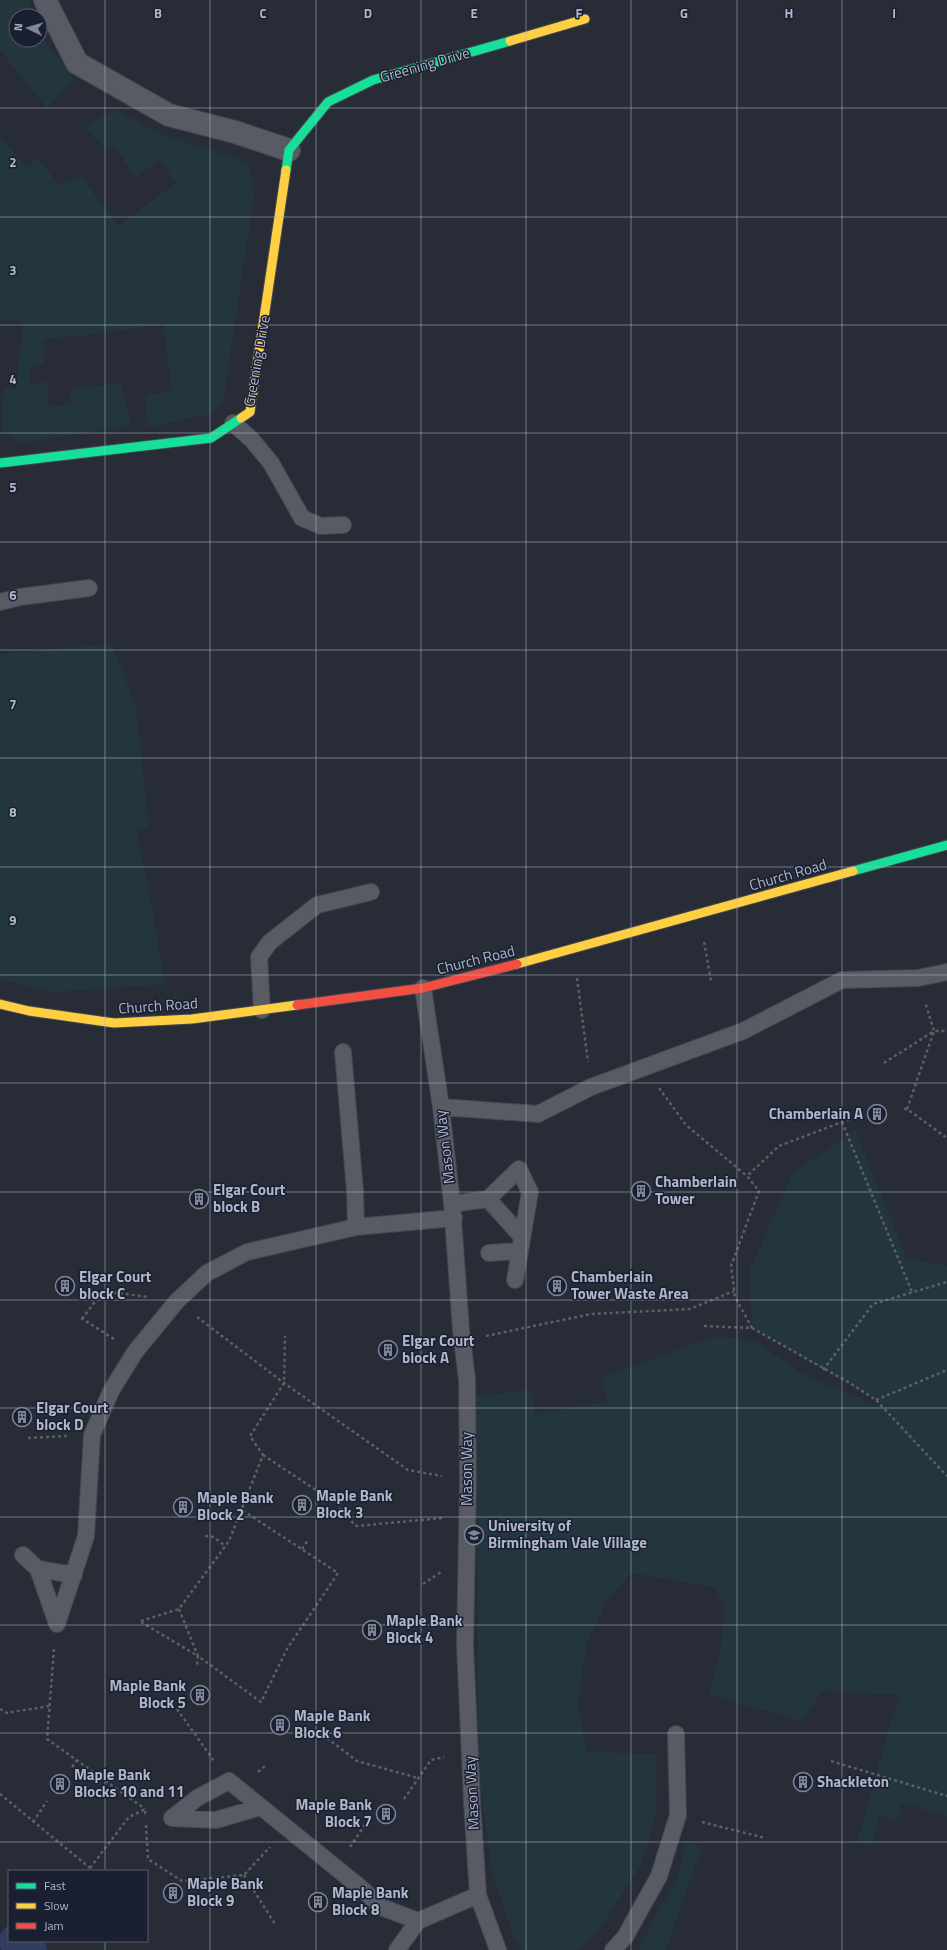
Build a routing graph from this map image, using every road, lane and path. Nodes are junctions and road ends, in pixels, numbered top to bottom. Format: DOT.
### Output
graph roads {
  1 [pos="45,0"];
  2 [pos="585,19"];
  3 [pos="289,150"];
  4 [pos="233,423"];
  5 [pos="0,463"];
  6 [pos="343,525"];
  7 [pos="89,588"];
  8 [pos="0,602"];
  9 [pos="947,845"];
  10 [pos="371,892"];
  11 [pos="699,914"];
  12 [pos="573,950"];
  13 [pos="947,972"];
  14 [pos="918,978"];
  15 [pos="711,980"];
  16 [pos="423,988"];
  17 [pos="0,1004"];
  18 [pos="262,1010"];
  19 [pos="934,1031"];
  20 [pos="947,1031"];
  21 [pos="343,1052"];
  22 [pos="884,1063"];
  23 [pos="643,1068"];
  24 [pos="591,1087"];
  25 [pos="441,1107"];
  26 [pos="850,1119"];
  27 [pos="842,1122"];
  28 [pos="947,1138"];
  29 [pos="747,1176"];
  30 [pos="488,1199"];
  31 [pos="453,1211"];
  32 [pos="356,1227"];
  33 [pos="521,1244"];
  34 [pos="489,1254"];
  35 [pos="514,1280"];
  36 [pos="947,1282"];
  37 [pos="734,1291"];
  38 [pos="912,1292"];
  39 [pos="177,1301"];
  40 [pos="704,1326"];
  41 [pos="752,1328"];
  42 [pos="285,1336"];
  43 [pos="462,1341"];
  44 [pos="135,1352"];
  45 [pos="823,1370"];
  46 [pos="947,1370"];
  47 [pos="284,1383"];
  48 [pos="876,1400"];
  49 [pos="92,1435"];
  50 [pos="28,1438"];
  51 [pos="263,1455"];
  52 [pos="947,1476"];
  53 [pos="468,1480"];
  54 [pos="325,1496"];
  55 [pos="243,1506"];
  56 [pos="339,1508"];
  57 [pos="467,1515"];
  58 [pos="205,1536"];
  59 [pos="308,1540"];
  60 [pos="225,1546"];
  61 [pos="302,1549"];
  62 [pos="23,1555"];
  63 [pos="38,1569"];
  64 [pos="74,1575"];
  65 [pos="179,1609"];
  66 [pos="57,1624"];
  67 [pos="198,1656"];
  68 [pos="197,1666"];
  69 [pos="49,1706"];
  70 [pos="0,1709"];
  71 [pos="177,1709"];
  72 [pos="676,1734"];
  73 [pos="327,1738"];
  74 [pos="470,1750"];
  75 [pos="77,1760"];
  76 [pos="831,1761"];
  77 [pos="72,1767"];
  78 [pos="418,1778"];
  79 [pos="229,1781"];
  80 [pos="0,1794"];
  81 [pos="947,1796"];
  82 [pos="404,1799"];
  83 [pos="47,1801"];
  84 [pos="262,1807"];
  85 [pos="145,1809"];
  86 [pos="678,1815"];
  87 [pos="145,1816"];
  88 [pos="172,1818"];
  89 [pos="33,1822"];
  90 [pos="146,1823"];
  91 [pos="288,1830"];
  92 [pos="765,1838"];
  93 [pos="90,1870"];
  94 [pos="244,1875"];
  95 [pos="478,1895"];
  96 [pos="418,1921"];
  97 [pos="275,1924"];
  98 [pos="397,1950"];
  99 [pos="498,1950"];
  100 [pos="613,1950"];
  1 -- 3 [label="street"];
  2 -- 3 [label="main road, Greening Drive"];
  3 -- 4 [label="main road, Greening Drive"];
  4 -- 5 [label="main road, Greening Drive"];
  4 -- 6 [label="lane"];
  7 -- 8 [label="lane"];
  9 -- 11 [label="main road, Church Road"];
  10 -- 18 [label="lane"];
  11 -- 12 [label="main road, Church Road"];
  11 -- 15 [label="path"];
  12 -- 16 [label="main road, Church Road"];
  12 -- 24 [label="path"];
  13 -- 14 [label="lane"];
  14 -- 19 [label="path"];
  14 -- 23 [label="lane"];
  16 -- 18 [label="main road, Church Road"];
  16 -- 25 [label="lane, Mason Way"];
  17 -- 18 [label="main road, Church Road"];
  19 -- 20 [label="path"];
  19 -- 22 [label="path"];
  19 -- 28 [label="path"];
  21 -- 32 [label="lane"];
  23 -- 24 [label="lane"];
  23 -- 29 [label="path"];
  24 -- 25 [label="lane"];
  25 -- 31 [label="lane, Mason Way"];
  26 -- 27 [label="path"];
  27 -- 29 [label="path"];
  27 -- 38 [label="path"];
  29 -- 37 [label="path"];
  30 -- 31 [label="lane"];
  30 -- 33 [label="lane"];
  30 -- 33 [label="lane"];
  31 -- 32 [label="lane"];
  31 -- 43 [label="lane, Mason Way"];
  32 -- 39 [label="lane"];
  33 -- 34 [label="lane"];
  33 -- 35 [label="lane"];
  36 -- 38 [label="path"];
  37 -- 41 [label="path"];
  37 -- 43 [label="path"];
  38 -- 45 [label="path"];
  39 -- 44 [label="lane"];
  39 -- 44 [label="path"];
  39 -- 47 [label="path"];
  40 -- 41 [label="path"];
  41 -- 45 [label="path"];
  42 -- 47 [label="path"];
  43 -- 53 [label="lane, Mason Way"];
  44 -- 49 [label="lane"];
  45 -- 48 [label="path"];
  46 -- 48 [label="path"];
  47 -- 51 [label="path"];
  47 -- 53 [label="path"];
  48 -- 52 [label="path"];
  49 -- 50 [label="path"];
  49 -- 64 [label="lane"];
  51 -- 54 [label="path"];
  51 -- 55 [label="path"];
  53 -- 57 [label="lane, Mason Way"];
  55 -- 60 [label="path"];
  55 -- 61 [label="path"];
  56 -- 57 [label="path"];
  57 -- 74 [label="lane, Mason Way"];
  58 -- 60 [label="path"];
  59 -- 61 [label="path"];
  60 -- 65 [label="path"];
  61 -- 67 [label="path"];
  62 -- 63 [label="lane"];
  63 -- 64 [label="lane"];
  63 -- 66 [label="lane"];
  64 -- 66 [label="lane"];
  65 -- 67 [label="path"];
  65 -- 67 [label="path"];
  66 -- 69 [label="path"];
  67 -- 68 [label="path"];
  69 -- 70 [label="path"];
  69 -- 75 [label="path"];
  71 -- 79 [label="path"];
  72 -- 86 [label="lane"];
  73 -- 78 [label="path"];
  74 -- 78 [label="path"];
  74 -- 95 [label="lane, Mason Way"];
  75 -- 77 [label="path"];
  75 -- 85 [label="path"];
  76 -- 81 [label="path"];
  78 -- 82 [label="path"];
  79 -- 84 [label="lane"];
  79 -- 88 [label="lane"];
  80 -- 89 [label="path"];
  83 -- 89 [label="path"];
  84 -- 88 [label="lane"];
  84 -- 91 [label="lane"];
  85 -- 87 [label="path"];
  85 -- 88 [label="path"];
  85 -- 93 [label="path"];
  86 -- 92 [label="path"];
  86 -- 100 [label="lane"];
  89 -- 93 [label="path"];
  90 -- 94 [label="path"];
  91 -- 94 [label="path"];
  91 -- 96 [label="lane"];
  94 -- 97 [label="path"];
  95 -- 96 [label="lane"];
  95 -- 99 [label="lane, Mason Way"];
  96 -- 98 [label="lane"];
}
